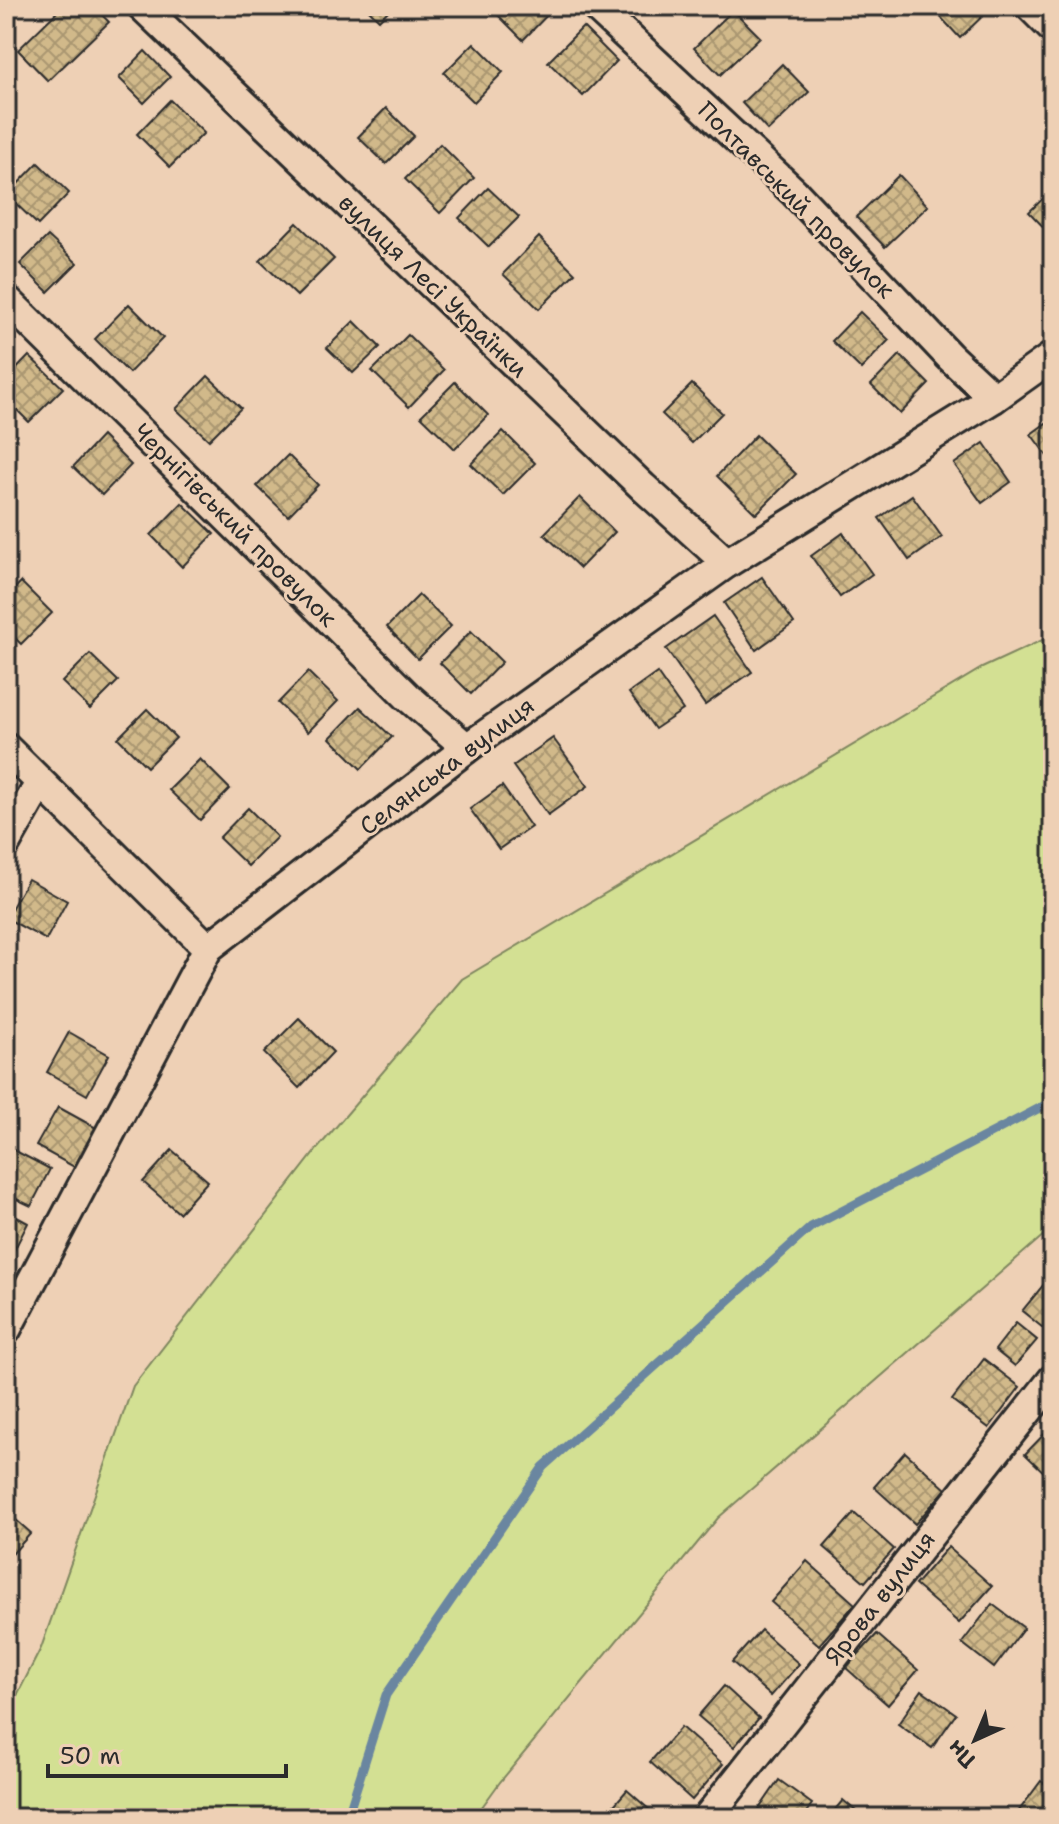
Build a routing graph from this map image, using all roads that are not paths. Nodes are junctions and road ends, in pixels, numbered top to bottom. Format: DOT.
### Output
graph roads {
  1 [pos="142,6"];
  2 [pos="595,6"];
  3 [pos="1030,6"];
  4 [pos="1053,29"];
  5 [pos="6,299"];
  6 [pos="1053,356"];
  7 [pos="994,398"];
  8 [pos="727,563"];
  9 [pos="6,748"];
  10 [pos="467,748"];
  11 [pos="40,783"];
  12 [pos="6,843"];
  13 [pos="208,948"];
  14 [pos="6,1330"];
  15 [pos="1053,1379"];
  16 [pos="707,1818"];
  1 -- 8 [label="street, вулиця Лесі Українки"];
  2 -- 7 [label="street, Полтавський провулок"];
  3 -- 4 [label="street"];
  5 -- 10 [label="street, Чернігівський провулок"];
  6 -- 7 [label="street, Селянська вулиця"];
  7 -- 8 [label="street, Селянська вулиця"];
  8 -- 10 [label="street, Селянська вулиця"];
  9 -- 11 [label="street"];
  10 -- 13 [label="street, Селянська вулиця"];
  11 -- 12 [label="street"];
  11 -- 13 [label="street"];
  13 -- 14 [label="street, Селянська вулиця"];
  15 -- 16 [label="street, Ярова вулиця"];
}
